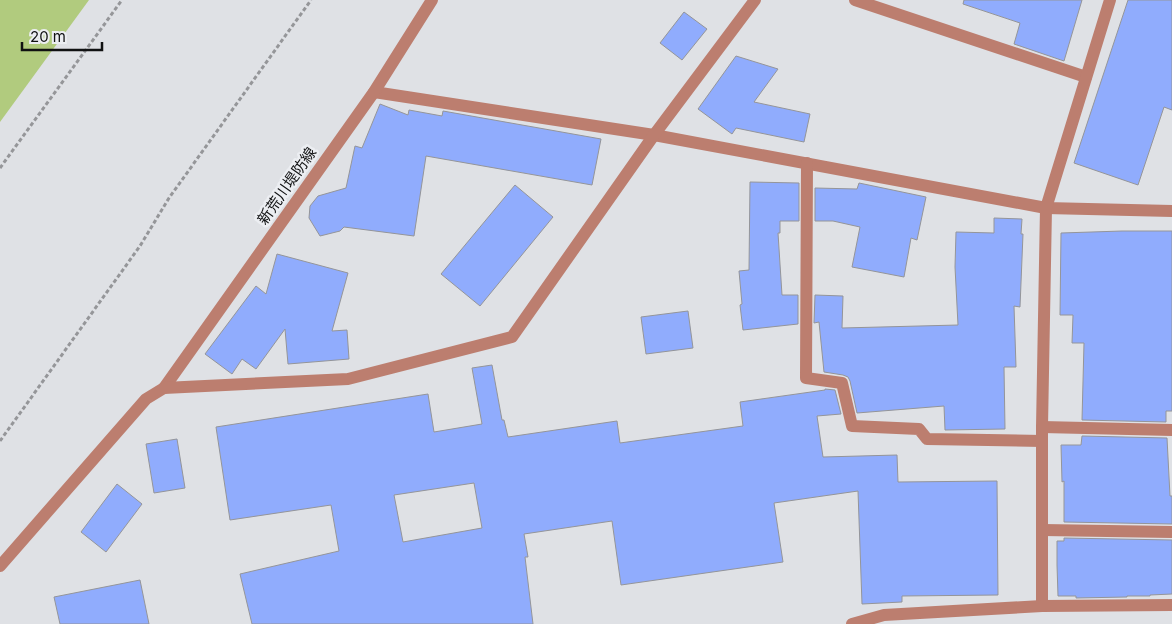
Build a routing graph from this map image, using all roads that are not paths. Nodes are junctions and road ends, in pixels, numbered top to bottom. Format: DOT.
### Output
graph roads {
  1 [pos="432,0"];
  2 [pos="755,0"];
  3 [pos="856,0"];
  4 [pos="1110,0"];
  5 [pos="1086,77"];
  6 [pos="374,92"];
  7 [pos="654,135"];
  8 [pos="806,163"];
  9 [pos="1046,208"];
  10 [pos="1172,211"];
  11 [pos="164,388"];
  12 [pos="1042,427"];
  13 [pos="1172,430"];
  14 [pos="1042,441"];
  15 [pos="1043,530"];
  16 [pos="1172,532"];
  17 [pos="0,566"];
  18 [pos="1172,605"];
  19 [pos="1042,606"];
  20 [pos="852,624"];
  1 -- 6 [label="street, 新荒川堤防線"];
  2 -- 7 [label="street"];
  3 -- 5 [label="street"];
  4 -- 5 [label="street"];
  5 -- 9 [label="street"];
  6 -- 7 [label="street"];
  6 -- 11 [label="street, 新荒川堤防線"];
  7 -- 8 [label="street"];
  7 -- 11 [label="street"];
  8 -- 9 [label="street"];
  8 -- 14 [label="street"];
  9 -- 10 [label="street"];
  9 -- 12 [label="street"];
  11 -- 17 [label="street"];
  12 -- 13 [label="street"];
  12 -- 14 [label="street"];
  14 -- 15 [label="street"];
  15 -- 16 [label="street"];
  15 -- 19 [label="street"];
  18 -- 19 [label="street"];
  19 -- 20 [label="street"];
}
